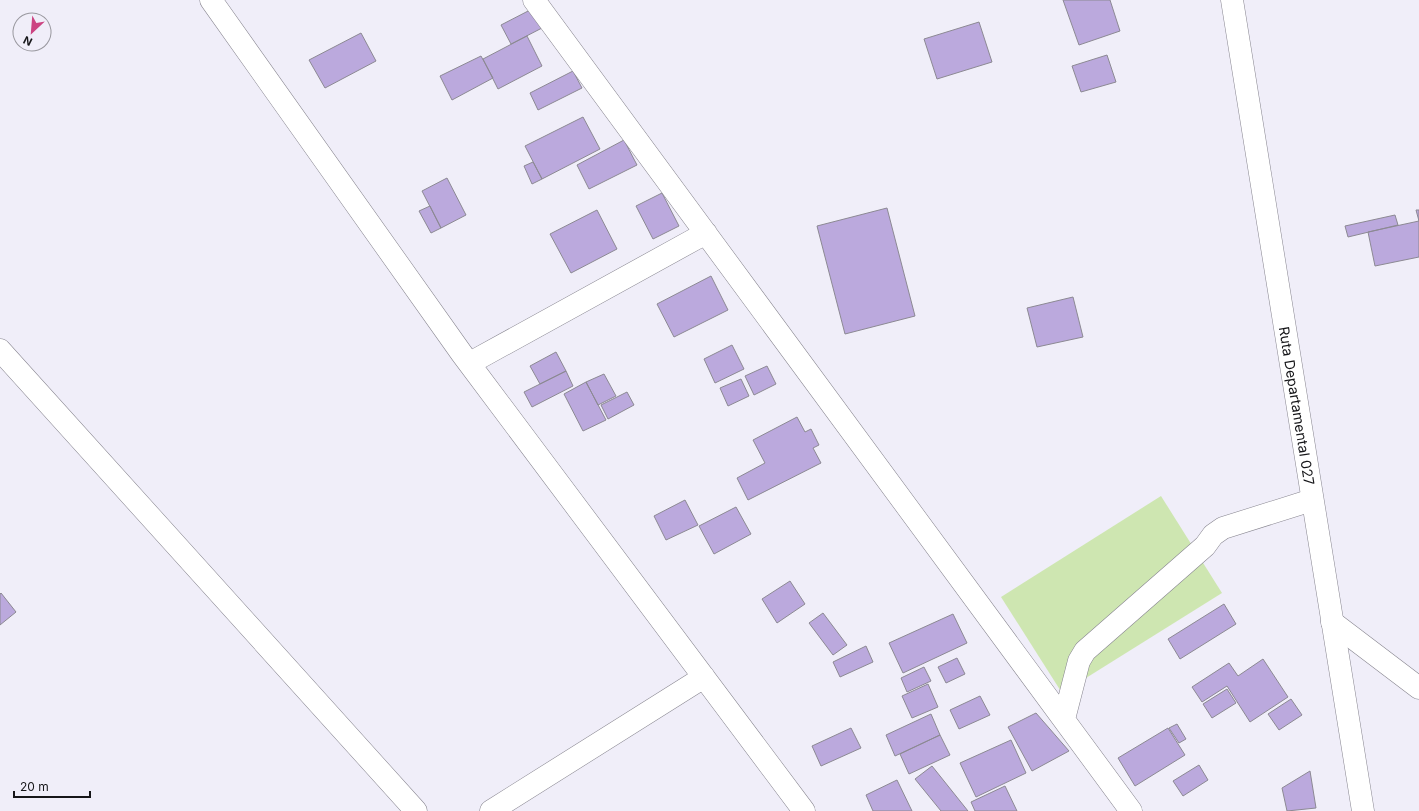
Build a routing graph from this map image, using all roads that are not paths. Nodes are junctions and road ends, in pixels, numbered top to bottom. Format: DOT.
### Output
graph roads {
  1 [pos="210,0"];
  2 [pos="534,0"];
  3 [pos="1232,0"];
  4 [pos="706,233"];
  5 [pos="0,350"];
  6 [pos="470,363"];
  7 [pos="1312,500"];
  8 [pos="1332,622"];
  9 [pos="704,677"];
  10 [pos="1419,688"];
  11 [pos="1064,719"];
  12 [pos="416,811"];
  13 [pos="491,811"];
  14 [pos="804,811"];
  15 [pos="1132,811"];
  16 [pos="1362,811"];
  1 -- 6 [label="street"];
  2 -- 4 [label="street"];
  3 -- 7 [label="street, Ruta Departamental 027"];
  4 -- 6 [label="street"];
  4 -- 11 [label="street"];
  5 -- 12 [label="street"];
  6 -- 9 [label="street"];
  7 -- 8 [label="street, Ruta Departamental 027"];
  7 -- 11 [label="street"];
  8 -- 10 [label="street"];
  8 -- 16 [label="street, Ruta Departamental 027"];
  9 -- 13 [label="street"];
  9 -- 14 [label="street"];
  11 -- 15 [label="street"];
}
